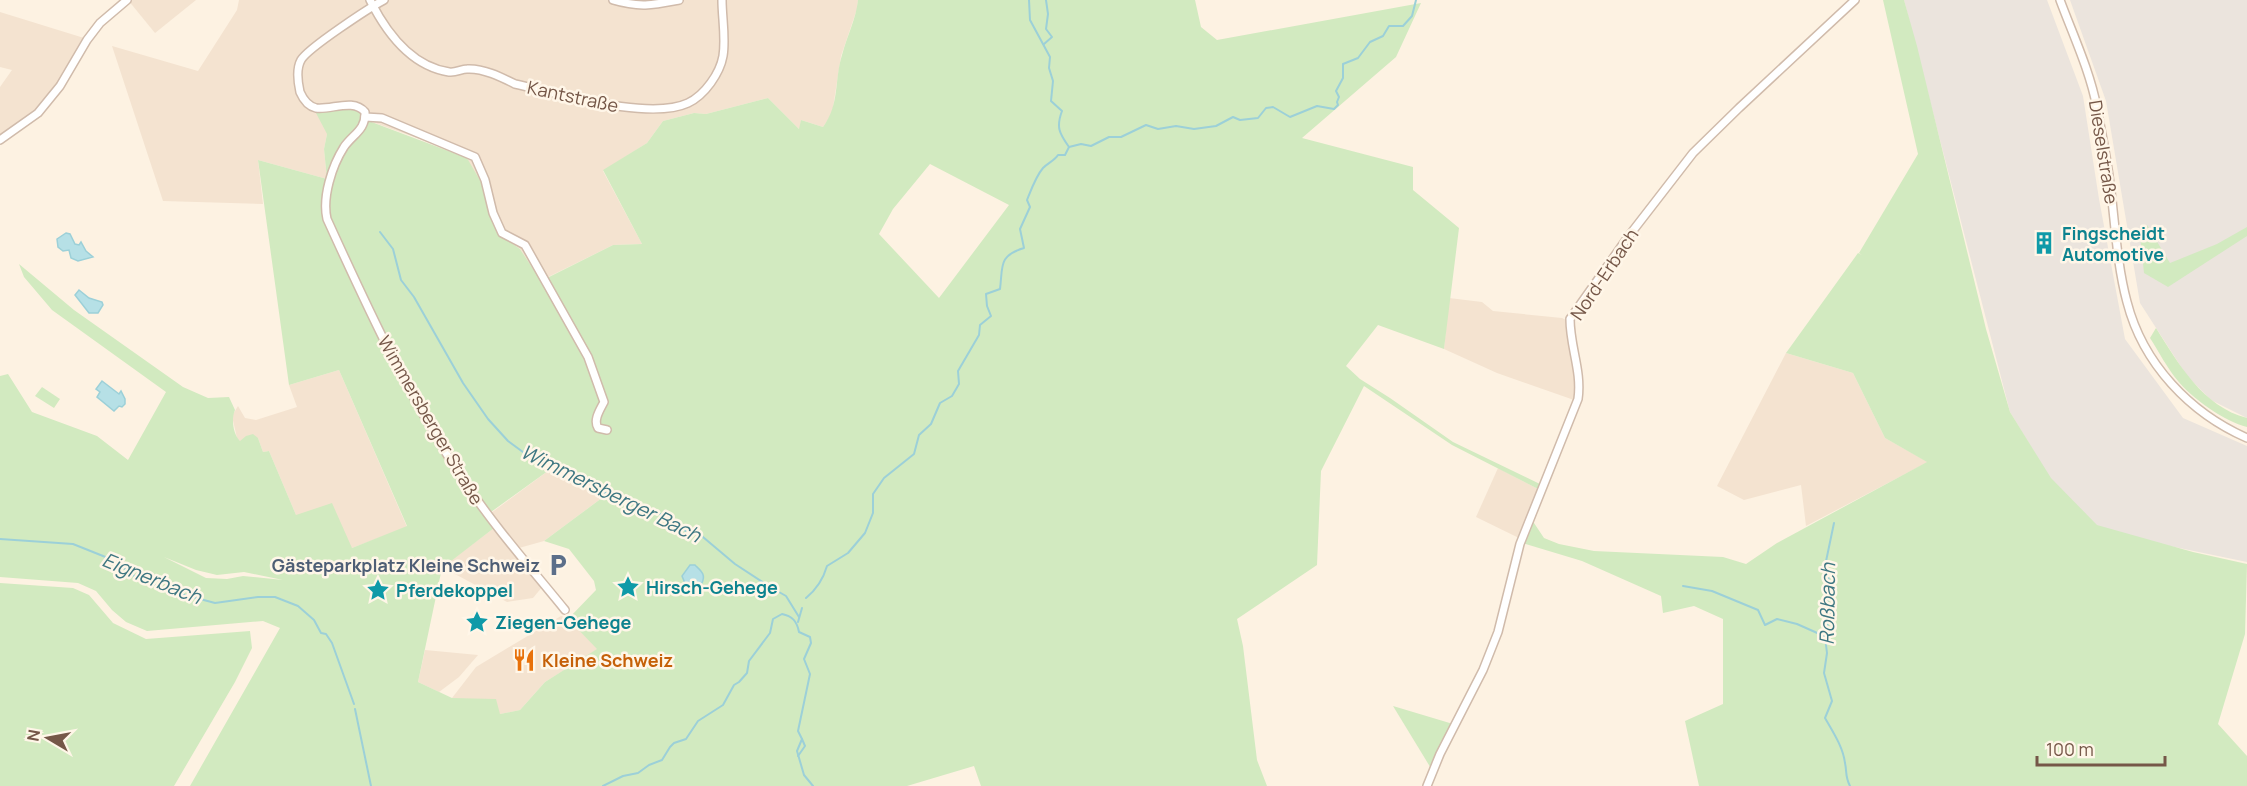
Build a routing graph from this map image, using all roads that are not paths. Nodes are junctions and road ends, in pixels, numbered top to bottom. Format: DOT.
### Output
graph roads {
  1 [pos="127,0"];
  2 [pos="384,0"];
  3 [pos="614,0"];
  4 [pos="679,0"];
  5 [pos="722,0"];
  6 [pos="1855,0"];
  7 [pos="2060,0"];
  8 [pos="371,3"];
  9 [pos="365,117"];
  10 [pos="0,140"];
  11 [pos="607,430"];
  12 [pos="2247,438"];
  13 [pos="565,610"];
  14 [pos="1427,786"];
  1 -- 10 [label="street"];
  2 -- 8 [label="street"];
  3 -- 4 [label="street"];
  5 -- 8 [label="street, Kantstraße"];
  6 -- 14 [label="street, Nord-Erbach"];
  7 -- 12 [label="street, Dieselstraße"];
  8 -- 9 [label="street"];
  9 -- 11 [label="street"];
  9 -- 13 [label="street, Wimmersberger Straße"];
}
